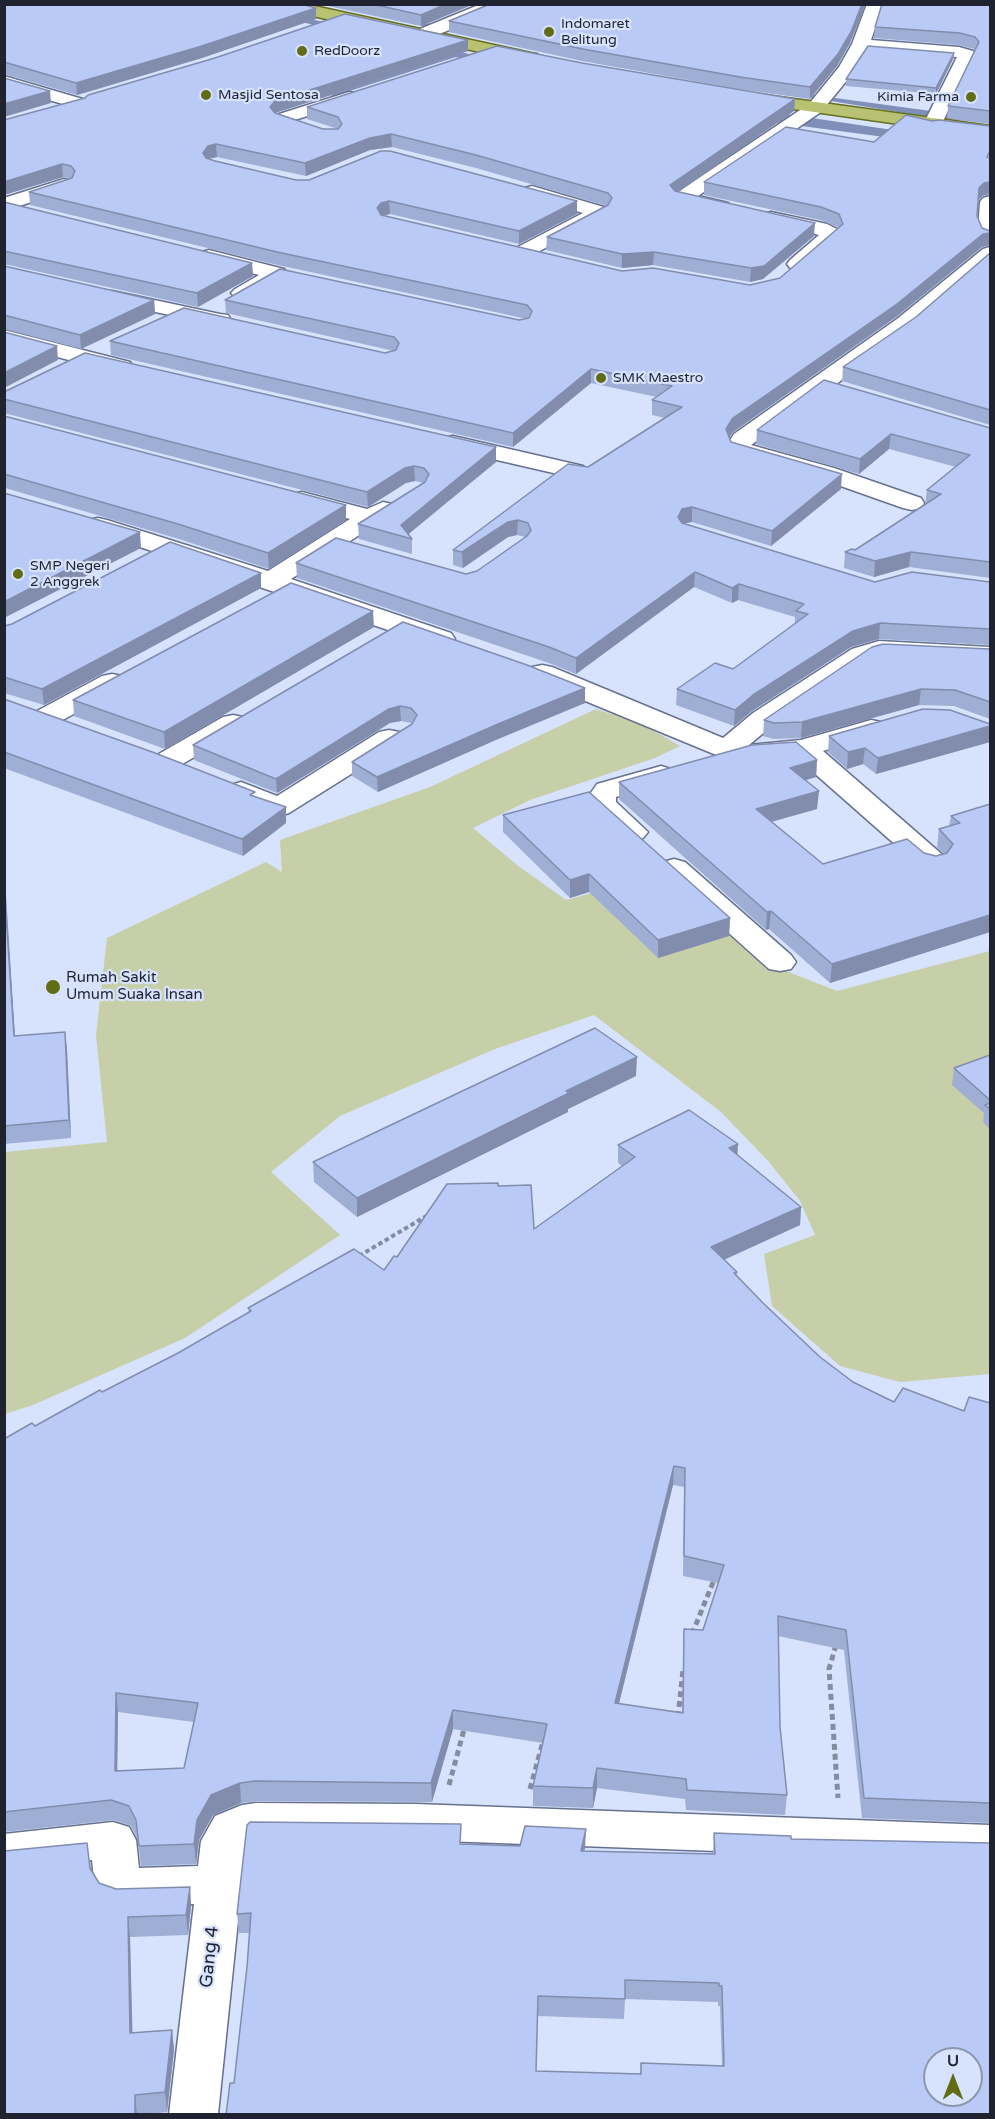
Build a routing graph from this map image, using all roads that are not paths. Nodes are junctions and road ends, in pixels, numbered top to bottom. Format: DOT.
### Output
graph roads {
  1 [pos="280,4"];
  2 [pos="497,4"];
  3 [pos="875,4"];
  4 [pos="432,30"];
  5 [pos="861,44"];
  6 [pos="494,50"];
  7 [pos="467,59"];
  8 [pos="549,61"];
  9 [pos="4,81"];
  10 [pos="363,93"];
  11 [pos="728,94"];
  12 [pos="81,104"];
  13 [pos="816,106"];
  14 [pos="935,119"];
  15 [pos="309,128"];
  16 [pos="990,132"];
  17 [pos="64,185"];
  18 [pos="511,186"];
  19 [pos="990,202"];
  20 [pos="4,206"];
  21 [pos="39,215"];
  22 [pos="990,236"];
  23 [pos="500,248"];
  24 [pos="186,251"];
  25 [pos="522,253"];
  26 [pos="990,253"];
  27 [pos="555,261"];
  28 [pos="277,273"];
  29 [pos="300,278"];
  30 [pos="779,279"];
  31 [pos="92,292"];
  32 [pos="190,314"];
  33 [pos="153,324"];
  34 [pos="236,324"];
  35 [pos="4,336"];
  36 [pos="113,344"];
  37 [pos="83,358"];
  38 [pos="141,371"];
  39 [pos="54,374"];
  40 [pos="819,384"];
  41 [pos="851,394"];
  42 [pos="428,437"];
  43 [pos="575,471"];
  44 [pos="279,493"];
  45 [pos="406,495"];
  46 [pos="912,503"];
  47 [pos="70,517"];
  48 [pos="371,517"];
  49 [pos="333,542"];
  50 [pos="169,546"];
  51 [pos="366,551"];
  52 [pos="138,562"];
  53 [pos="273,590"];
  54 [pos="399,625"];
  55 [pos="369,643"];
  56 [pos="463,646"];
  57 [pos="990,655"];
  58 [pos="517,664"];
  59 [pos="129,673"];
  60 [pos="258,708"];
  61 [pos="899,721"];
  62 [pos="80,729"];
  63 [pos="401,731"];
  64 [pos="803,748"];
  65 [pos="731,751"];
  66 [pos="934,862"];
  67 [pos="780,962"];
  68 [pos="990,1843"];
  69 [pos="4,1852"];
  70 [pos="219,1884"];
  71 [pos="193,2115"];
  1 -- 4 [label="main road"];
  2 -- 4 [label="street"];
  3 -- 5 [label="street"];
  4 -- 6 [label="main road"];
  5 -- 13 [label="street"];
  5 -- 14 [label="street"];
  6 -- 7 [label="street"];
  6 -- 8 [label="main road"];
  9 -- 12 [label="street"];
  10 -- 15 [label="street"];
  11 -- 13 [label="main road"];
  13 -- 14 [label="main road"];
  13 -- 30 [label="street"];
  14 -- 16 [label="main road"];
  17 -- 20 [label="street"];
  18 -- 25 [label="street"];
  19 -- 22 [label="street"];
  20 -- 21 [label="street"];
  23 -- 25 [label="street"];
  24 -- 28 [label="street"];
  25 -- 27 [label="street"];
  26 -- 40 [label="street"];
  28 -- 29 [label="street"];
  28 -- 32 [label="street"];
  31 -- 32 [label="street"];
  32 -- 33 [label="street"];
  32 -- 34 [label="street"];
  35 -- 37 [label="street"];
  36 -- 37 [label="street"];
  37 -- 38 [label="street"];
  37 -- 39 [label="street"];
  40 -- 41 [label="street"];
  40 -- 46 [label="street"];
  42 -- 43 [label="street"];
  44 -- 48 [label="street"];
  45 -- 48 [label="street"];
  47 -- 50 [label="street"];
  48 -- 49 [label="street"];
  49 -- 51 [label="street"];
  49 -- 53 [label="street"];
  50 -- 52 [label="street"];
  50 -- 53 [label="street"];
  53 -- 54 [label="street"];
  54 -- 55 [label="street"];
  54 -- 56 [label="street"];
  57 -- 65 [label="street"];
  58 -- 65 [label="street"];
  59 -- 62 [label="street"];
  60 -- 63 [label="street"];
  61 -- 64 [label="street"];
  64 -- 65 [label="street"];
  64 -- 66 [label="street"];
  65 -- 67 [label="street"];
  68 -- 70 [label="street, Gang 4"];
  69 -- 70 [label="street"];
  70 -- 71 [label="street, Gang 4"];
}
